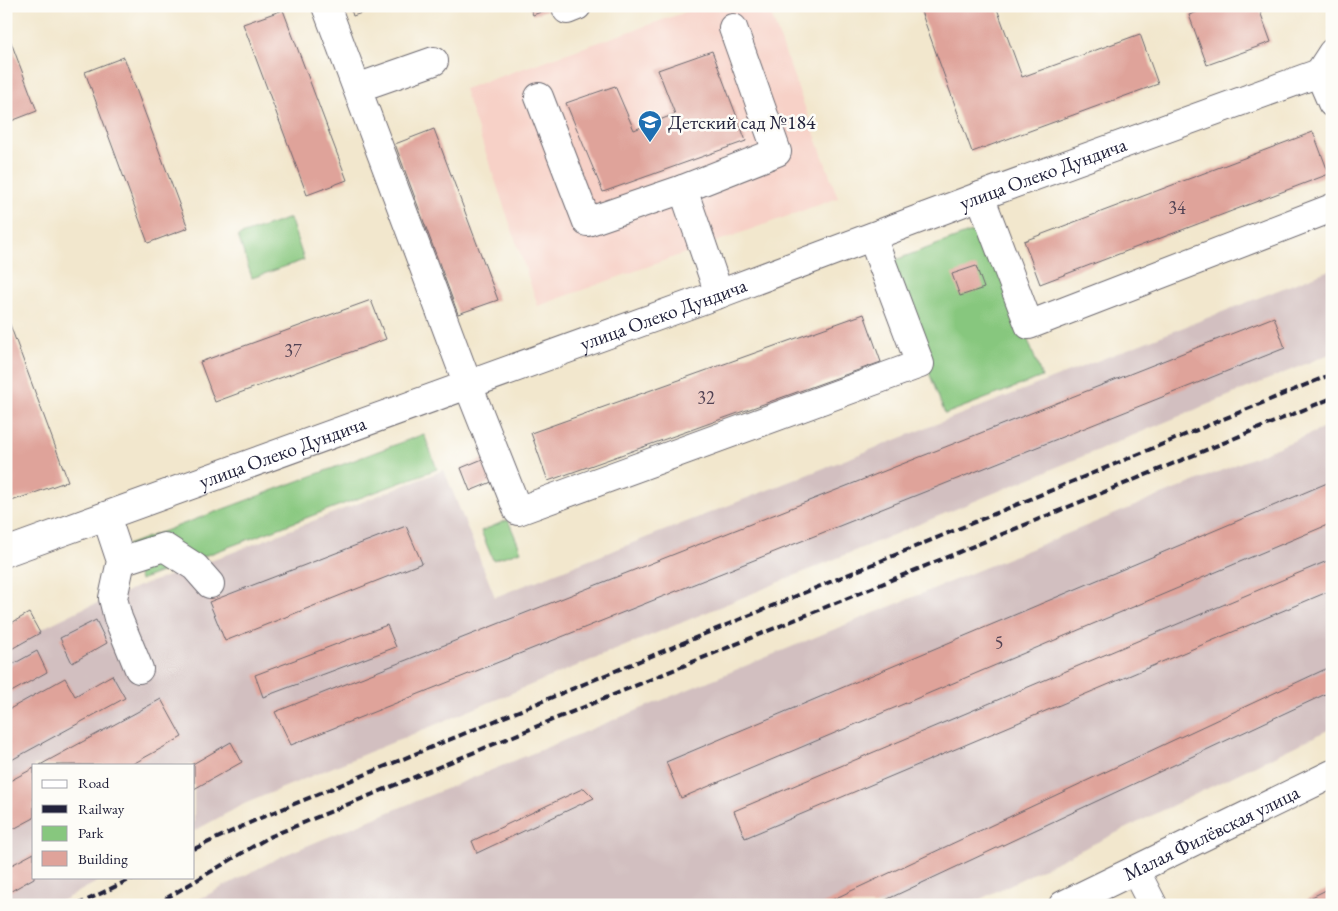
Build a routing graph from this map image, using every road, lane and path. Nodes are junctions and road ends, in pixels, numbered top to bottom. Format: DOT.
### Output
graph roads {
  1 [pos="326,6"];
  2 [pos="732,28"];
  3 [pos="434,61"];
  4 [pos="1326,63"];
  5 [pos="357,88"];
  6 [pos="539,97"];
  7 [pos="1332,103"];
  8 [pos="683,189"];
  9 [pos="980,196"];
  10 [pos="1332,208"];
  11 [pos="872,237"];
  12 [pos="719,294"];
  13 [pos="468,385"];
  14 [pos="106,516"];
  15 [pos="6,552"];
  16 [pos="121,562"];
  17 [pos="210,584"];
  18 [pos="139,669"];
  19 [pos="1332,774"];
  20 [pos="1135,870"];
  21 [pos="1063,905"];
  22 [pos="1153,905"];
  1 -- 5 [label="street"];
  2 -- 8 [label="street"];
  3 -- 5 [label="street"];
  4 -- 7 [label="street"];
  4 -- 9 [label="street, улица Олеко Дундича"];
  5 -- 13 [label="street"];
  6 -- 8 [label="street"];
  8 -- 12 [label="street"];
  9 -- 10 [label="street"];
  9 -- 11 [label="street, улица Олеко Дундича"];
  11 -- 12 [label="street, улица Олеко Дундича"];
  11 -- 13 [label="street"];
  12 -- 13 [label="street, улица Олеко Дундича"];
  13 -- 14 [label="street, улица Олеко Дундича"];
  14 -- 15 [label="street, улица Олеко Дундича"];
  14 -- 16 [label="street"];
  16 -- 17 [label="street"];
  16 -- 18 [label="street"];
  19 -- 20 [label="street, Малая Филёвская улица"];
  20 -- 21 [label="street, Малая Филёвская улица"];
  20 -- 22 [label="street"];
}
